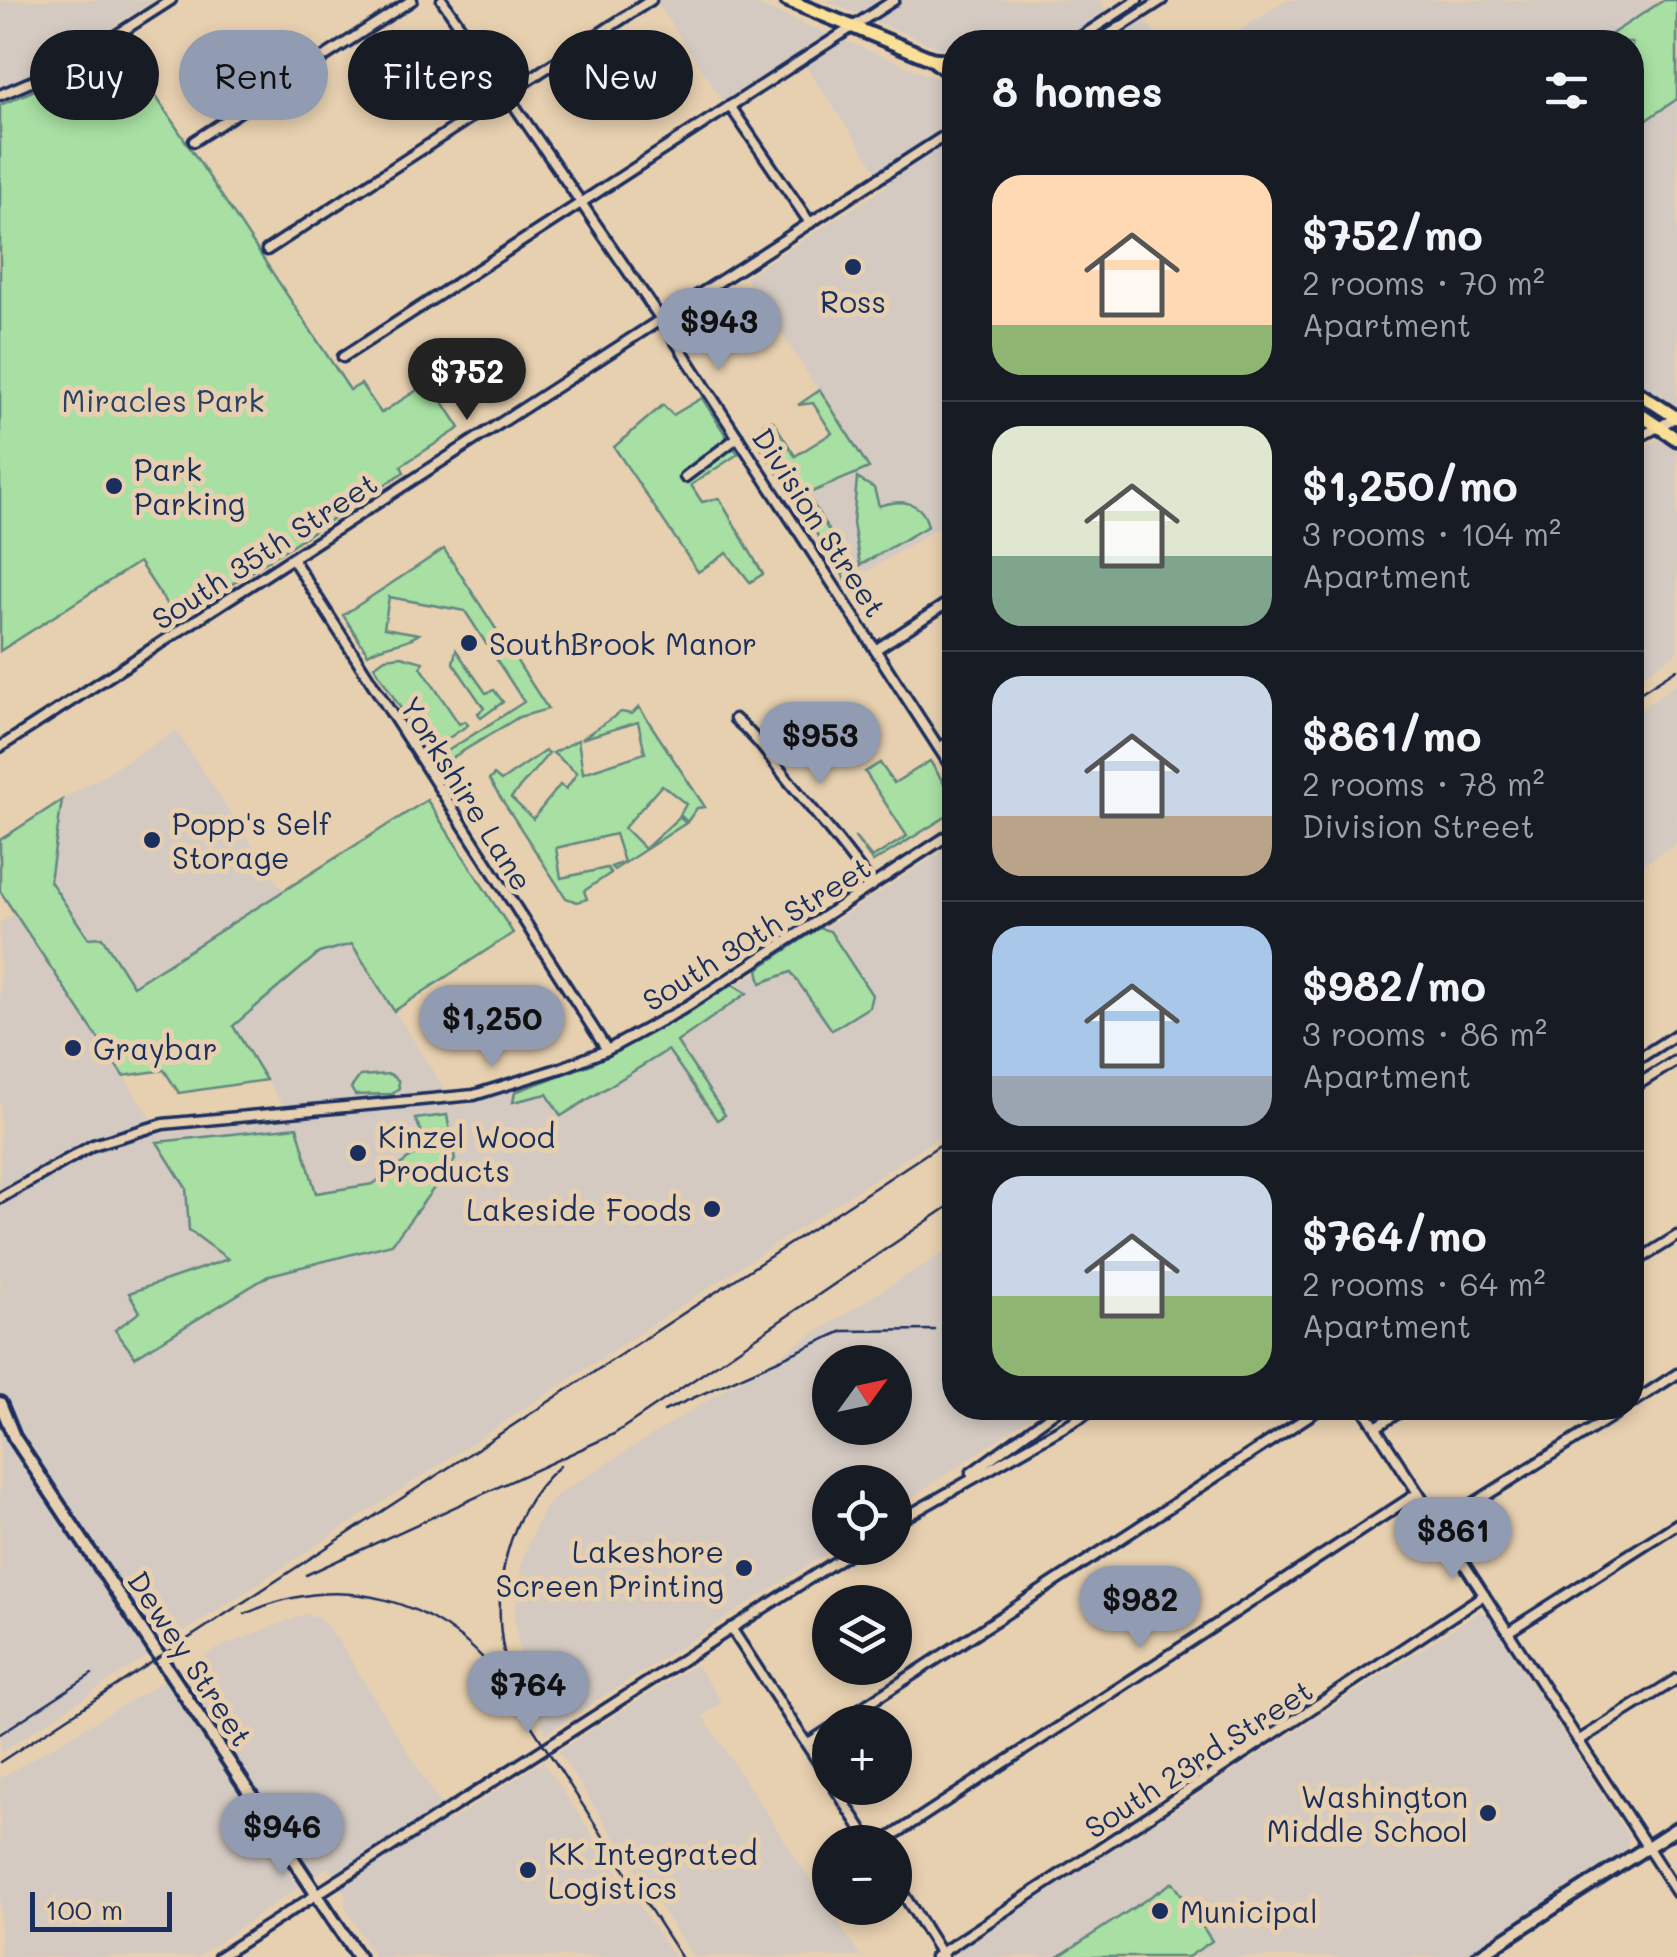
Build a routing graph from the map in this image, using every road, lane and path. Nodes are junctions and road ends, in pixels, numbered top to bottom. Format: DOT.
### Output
graph roads {
  1 [pos="171,0"];
  2 [pos="412,0"];
  3 [pos="442,0"];
  4 [pos="651,0"];
  5 [pos="788,0"];
  6 [pos="894,0"];
  7 [pos="1137,0"];
  8 [pos="1162,0"];
  9 [pos="852,27"];
  10 [pos="462,30"];
  11 [pos="1091,30"];
  12 [pos="1116,30"];
  13 [pos="932,59"];
  14 [pos="942,59"];
  15 [pos="942,67"];
  16 [pos="529,80"];
  17 [pos="0,95"];
  18 [pos="730,106"];
  19 [pos="467,120"];
  20 [pos="524,120"];
  21 [pos="942,137"];
  22 [pos="194,141"];
  23 [pos="581,202"];
  24 [pos="810,223"];
  25 [pos="267,250"];
  26 [pos="662,320"];
  27 [pos="343,357"];
  28 [pos="1644,396"];
  29 [pos="1644,417"];
  30 [pos="1677,418"];
  31 [pos="1657,425"];
  32 [pos="1644,433"];
  33 [pos="738,437"];
  34 [pos="1677,439"];
  35 [pos="685,476"];
  36 [pos="292,558"];
  37 [pos="942,606"];
  38 [pos="875,650"];
  39 [pos="734,719"];
  40 [pos="942,746"];
  41 [pos="0,747"];
  42 [pos="939,748"];
  43 [pos="942,753"];
  44 [pos="942,840"];
  45 [pos="872,886"];
  46 [pos="1677,1034"];
  47 [pos="606,1050"];
  48 [pos="1644,1055"];
  49 [pos="1677,1060"];
  50 [pos="1644,1081"];
  51 [pos="0,1198"];
  52 [pos="1677,1236"];
  53 [pos="1644,1257"];
  54 [pos="1677,1374"];
  55 [pos="1644,1395"];
  56 [pos="0,1404"];
  57 [pos="1044,1420"];
  58 [pos="1074,1420"];
  59 [pos="1304,1420"];
  60 [pos="1372,1420"];
  61 [pos="1387,1420"];
  62 [pos="1606,1420"];
  63 [pos="0,1422"];
  64 [pos="1376,1427"];
  65 [pos="14,1436"];
  66 [pos="952,1488"];
  67 [pos="1418,1492"];
  68 [pos="912,1513"];
  69 [pos="1677,1524"];
  70 [pos="1438,1525"];
  71 [pos="830,1565"];
  72 [pos="1484,1595"];
  73 [pos="731,1628"];
  74 [pos="1508,1632"];
  75 [pos="1677,1679"];
  76 [pos="866,1705"];
  77 [pos="812,1741"];
  78 [pos="1578,1741"];
  79 [pos="807,1744"];
  80 [pos="812,1752"];
  81 [pos="909,1825"];
  82 [pos="1677,1828"];
  83 [pos="1647,1847"];
  84 [pos="317,1894"];
  85 [pos="1677,1894"];
  86 [pos="912,1909"];
  87 [pos="940,1956"];
  88 [pos="219,1957"];
  89 [pos="358,1957"];
  90 [pos="1477,1957"];
  1 -- 17 [label="street"];
  2 -- 22 [label="street"];
  3 -- 10 [label="street, Division Street"];
  4 -- 16 [label="street"];
  5 -- 9 [label="main road"];
  6 -- 9 [label="street"];
  7 -- 11 [label="street"];
  8 -- 12 [label="street"];
  9 -- 13 [label="main road"];
  9 -- 18 [label="street"];
  13 -- 14 [label="main road"];
  13 -- 15 [label="main road"];
  18 -- 23 [label="street"];
  18 -- 24 [label="street"];
  19 -- 25 [label="street"];
  20 -- 23 [label="street, Division Street"];
  21 -- 24 [label="street, South 35th Street"];
  23 -- 26 [label="street, Division Street"];
  23 -- 27 [label="street"];
  24 -- 26 [label="street, South 35th Street"];
  26 -- 33 [label="street, Division Street"];
  26 -- 36 [label="street, South 35th Street"];
  28 -- 30 [label="main road"];
  29 -- 31 [label="main road"];
  30 -- 31 [label="street"];
  31 -- 32 [label="street"];
  31 -- 34 [label="main road"];
  33 -- 35 [label="street"];
  33 -- 38 [label="street, Division Street"];
  36 -- 41 [label="street, South 35th Street"];
  36 -- 47 [label="street, Yorkshire Lane"];
  37 -- 38 [label="street"];
  38 -- 42 [label="street, Division Street"];
  39 -- 45 [label="street"];
  40 -- 42 [label="street"];
  42 -- 43 [label="street, Division Street"];
  44 -- 45 [label="street, South 30th Street"];
  45 -- 47 [label="street, South 30th Street"];
  46 -- 48 [label="street"];
  47 -- 51 [label="street, South 30th Street"];
  49 -- 50 [label="street"];
  52 -- 53 [label="street"];
  54 -- 55 [label="street"];
  56 -- 65 [label="street, Dewey Street"];
  57 -- 66 [label="street"];
  58 -- 66 [label="street"];
  59 -- 76 [label="street"];
  60 -- 64 [label="street"];
  61 -- 64 [label="street"];
  62 -- 70 [label="street"];
  63 -- 65 [label="street, Dewey Street"];
  64 -- 67 [label="street"];
  65 -- 84 [label="street, Dewey Street"];
  66 -- 68 [label="street"];
  67 -- 70 [label="street"];
  67 -- 81 [label="street"];
  69 -- 74 [label="street"];
  70 -- 72 [label="street"];
  71 -- 73 [label="street"];
  72 -- 74 [label="street"];
  72 -- 87 [label="street, South 23rd Street"];
  73 -- 79 [label="street"];
  73 -- 84 [label="street"];
  74 -- 78 [label="street"];
  75 -- 78 [label="street"];
  77 -- 79 [label="street"];
  78 -- 83 [label="street"];
  79 -- 80 [label="street"];
  82 -- 83 [label="street"];
  83 -- 85 [label="street"];
  83 -- 90 [label="street"];
  84 -- 88 [label="street"];
  84 -- 89 [label="street, Dewey Street"];
  86 -- 87 [label="street"];
}
